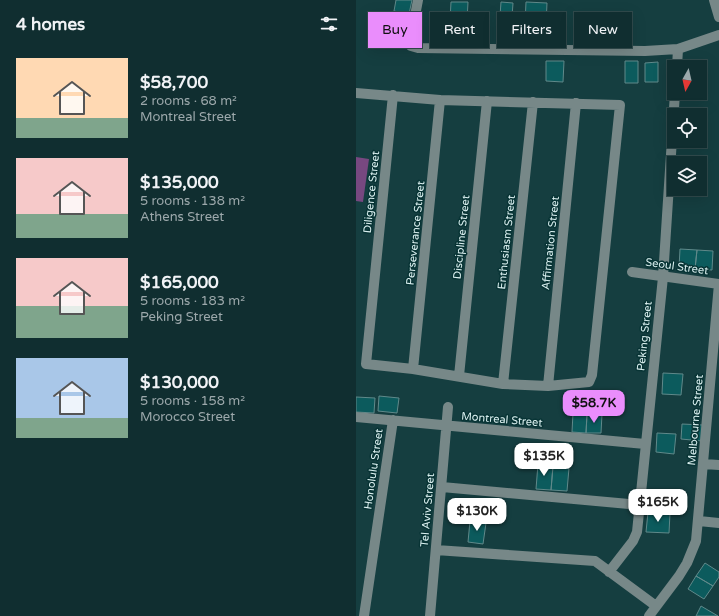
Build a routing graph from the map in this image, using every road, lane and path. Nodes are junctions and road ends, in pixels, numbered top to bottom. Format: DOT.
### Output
graph roads {
  1 [pos="418,0"];
  2 [pos="714,0"];
  3 [pos="719,17"];
  4 [pos="719,35"];
  5 [pos="678,49"];
  6 [pos="677,60"];
  7 [pos="356,93"];
  8 [pos="393,95"];
  9 [pos="440,100"];
  10 [pos="675,100"];
  11 [pos="487,101"];
  12 [pos="533,102"];
  13 [pos="576,103"];
  14 [pos="632,272"];
  15 [pos="663,277"];
  16 [pos="719,284"];
  17 [pos="717,340"];
  18 [pos="413,369"];
  19 [pos="458,376"];
  20 [pos="503,384"];
  21 [pos="548,386"];
  22 [pos="714,402"];
  23 [pos="448,407"];
  24 [pos="356,417"];
  25 [pos="393,420"];
  26 [pos="447,426"];
  27 [pos="646,444"];
  28 [pos="704,464"];
  29 [pos="719,465"];
  30 [pos="442,487"];
  31 [pos="640,505"];
  32 [pos="699,521"];
  33 [pos="719,523"];
  34 [pos="436,550"];
  35 [pos="609,572"];
  36 [pos="656,606"];
  37 [pos="364,616"];
  38 [pos="430,616"];
  39 [pos="649,616"];
  1 -- 5 [label="street"];
  2 -- 3 [label="street"];
  4 -- 5 [label="street"];
  5 -- 6 [label="street"];
  7 -- 8 [label="street"];
  8 -- 9 [label="street"];
  8 -- 18 [label="street, Diligence Street"];
  9 -- 11 [label="street"];
  9 -- 18 [label="street, Perseverance Street"];
  10 -- 15 [label="street, Peking Street"];
  11 -- 12 [label="street"];
  11 -- 19 [label="street, Discipline Street"];
  12 -- 13 [label="street"];
  12 -- 20 [label="street, Enthusiasm Street"];
  13 -- 21 [label="street, Affirmation Street"];
  13 -- 21 [label="street"];
  14 -- 15 [label="street, Seoul Street"];
  15 -- 16 [label="street, Seoul Street"];
  15 -- 27 [label="street, Peking Street"];
  16 -- 17 [label="street, Melbourne Street"];
  17 -- 22 [label="street, Melbourne Street"];
  18 -- 19 [label="street"];
  19 -- 20 [label="street"];
  20 -- 21 [label="street"];
  22 -- 28 [label="street, Melbourne Street"];
  23 -- 26 [label="street, Tel Aviv Street"];
  24 -- 25 [label="street, Montreal Street"];
  25 -- 26 [label="street, Montreal Street"];
  25 -- 37 [label="street, Honolulu Street"];
  26 -- 27 [label="street, Montreal Street"];
  26 -- 30 [label="street, Tel Aviv Street"];
  27 -- 31 [label="street, Peking Street"];
  28 -- 29 [label="street"];
  28 -- 32 [label="street, Melbourne Street"];
  30 -- 31 [label="street"];
  30 -- 34 [label="street, Tel Aviv Street"];
  31 -- 35 [label="street, Peking Street"];
  32 -- 33 [label="street"];
  32 -- 36 [label="street, Melbourne Street"];
  34 -- 35 [label="street"];
  34 -- 38 [label="street, Tel Aviv Street"];
  35 -- 36 [label="street"];
  36 -- 39 [label="street, Melbourne Street"];
}
